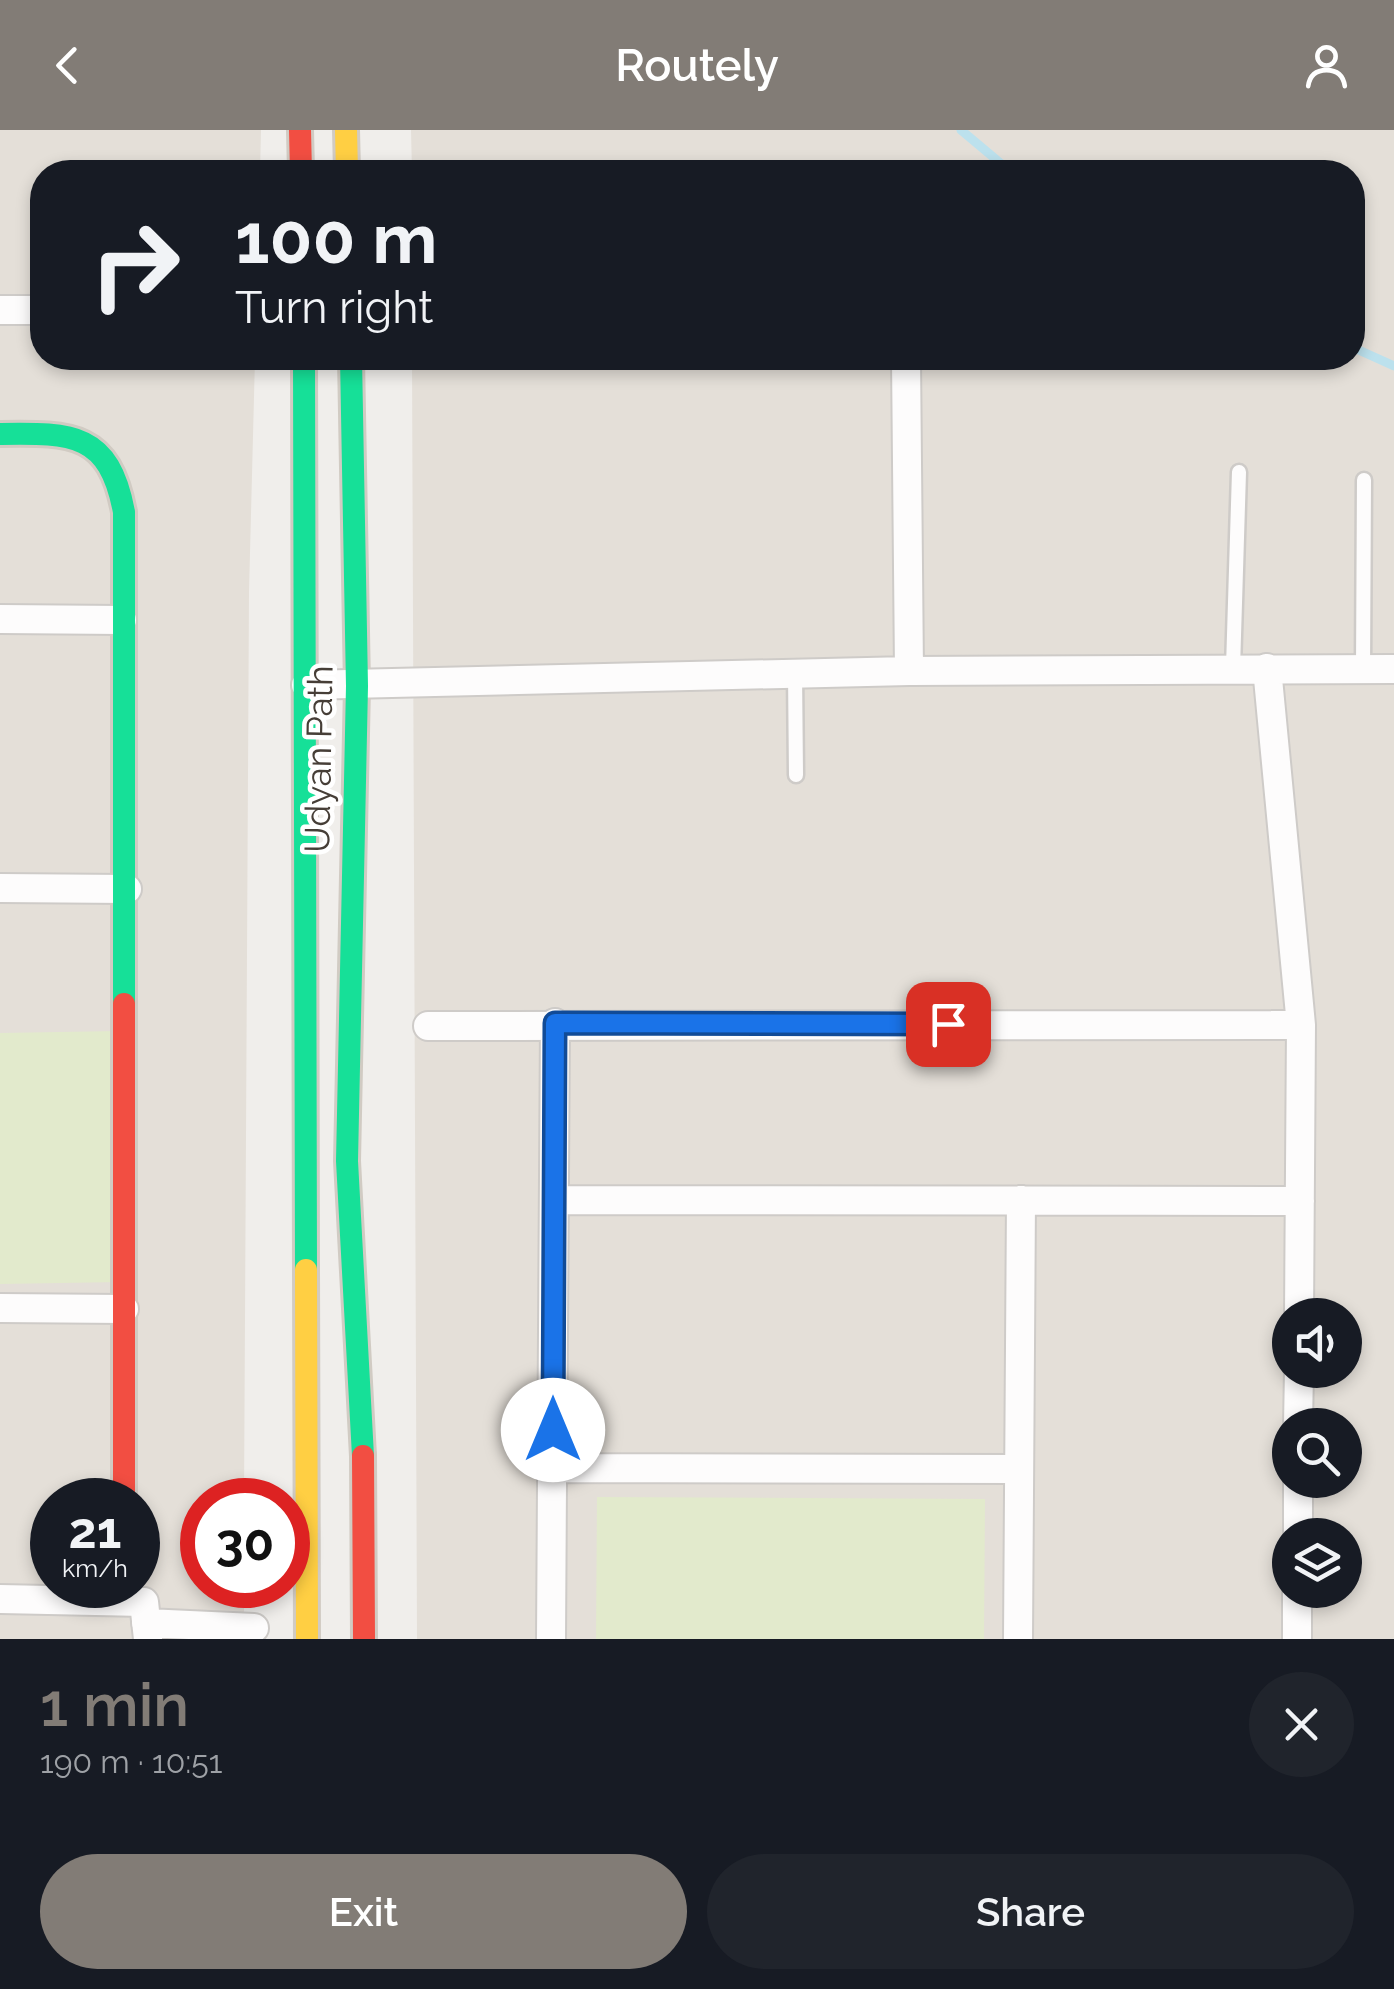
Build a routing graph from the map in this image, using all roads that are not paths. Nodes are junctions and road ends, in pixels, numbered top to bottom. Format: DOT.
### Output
graph roads {
  1 [pos="300,130"];
  2 [pos="346,130"];
  3 [pos="301,160"];
  4 [pos="347,160"];
  5 [pos="0,310"];
  6 [pos="30,310"];
  7 [pos="304,370"];
  8 [pos="350,370"];
  9 [pos="906,370"];
  10 [pos="0,434"];
  11 [pos="1239,472"];
  12 [pos="1364,480"];
  13 [pos="0,619"];
  14 [pos="122,620"];
  15 [pos="1233,668"];
  16 [pos="1267,668"];
  17 [pos="1363,669"];
  18 [pos="1394,669"];
  19 [pos="909,671"];
  20 [pos="794,673"];
  21 [pos="306,685"];
  22 [pos="357,686"];
  23 [pos="796,775"];
  24 [pos="0,888"];
  25 [pos="127,889"];
  26 [pos="555,1023"];
  27 [pos="1301,1024"];
  28 [pos="428,1026"];
  29 [pos="554,1200"];
  30 [pos="1021,1200"];
  31 [pos="1300,1201"];
  32 [pos="1299,1298"];
  33 [pos="0,1308"];
  34 [pos="124,1310"];
  35 [pos="552,1468"];
  36 [pos="1019,1469"];
  37 [pos="124,1478"];
  38 [pos="0,1599"];
  39 [pos="1297,1608"];
  40 [pos="144,1611"];
  41 [pos="254,1628"];
  42 [pos="306,1639"];
  43 [pos="364,1639"];
  44 [pos="551,1639"];
  45 [pos="1018,1639"];
  46 [pos="1297,1639"];
  1 -- 3 [label="main road"];
  2 -- 4 [label="main road"];
  5 -- 6 [label="street"];
  7 -- 21 [label="main road, Udyan Path"];
  8 -- 22 [label="main road, Udyan Path"];
  9 -- 19 [label="street"];
  10 -- 14 [label="main road"];
  11 -- 15 [label="lane"];
  12 -- 17 [label="lane"];
  13 -- 14 [label="street"];
  14 -- 25 [label="main road"];
  15 -- 16 [label="street"];
  15 -- 19 [label="street"];
  16 -- 17 [label="street"];
  16 -- 27 [label="street"];
  17 -- 18 [label="street"];
  19 -- 20 [label="street"];
  20 -- 22 [label="street"];
  20 -- 23 [label="lane"];
  21 -- 22 [label="street"];
  21 -- 42 [label="main road, Udyan Path"];
  22 -- 43 [label="main road, Udyan Path"];
  24 -- 25 [label="street"];
  25 -- 34 [label="main road"];
  26 -- 27 [label="street"];
  26 -- 28 [label="street"];
  26 -- 29 [label="street"];
  27 -- 31 [label="street"];
  29 -- 30 [label="street"];
  29 -- 35 [label="street"];
  30 -- 31 [label="street"];
  30 -- 36 [label="street"];
  31 -- 32 [label="street"];
  33 -- 34 [label="street"];
  34 -- 37 [label="main road"];
  35 -- 36 [label="street"];
  35 -- 44 [label="street"];
  36 -- 45 [label="street"];
  38 -- 40 [label="street"];
  39 -- 46 [label="street"];
  40 -- 41 [label="street"];
}
